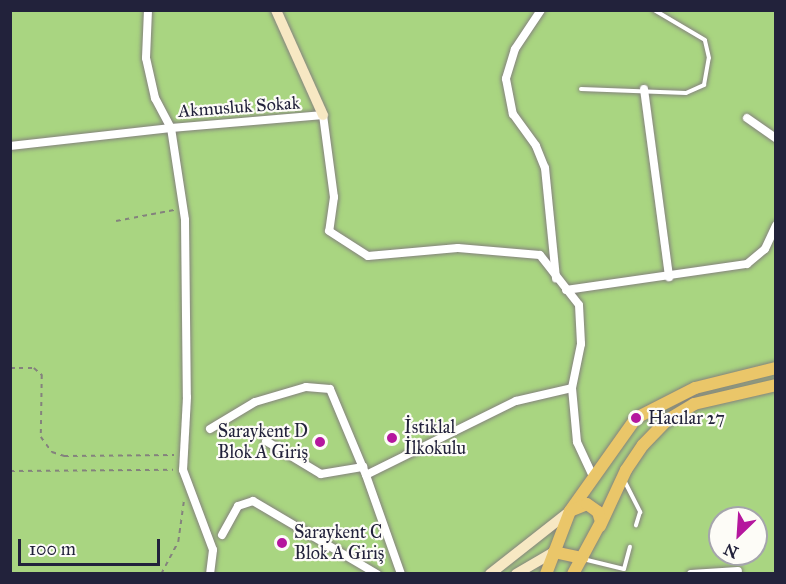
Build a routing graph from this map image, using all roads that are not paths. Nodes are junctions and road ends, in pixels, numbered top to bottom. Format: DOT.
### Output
graph roads {
  1 [pos="148,10"];
  2 [pos="276,10"];
  3 [pos="541,10"];
  4 [pos="654,10"];
  5 [pos="581,88"];
  6 [pos="644,89"];
  7 [pos="323,115"];
  8 [pos="747,118"];
  9 [pos="171,128"];
  10 [pos="776,138"];
  11 [pos="10,146"];
  12 [pos="776,225"];
  13 [pos="669,277"];
  14 [pos="556,280"];
  15 [pos="566,290"];
  16 [pos="776,368"];
  17 [pos="776,385"];
  18 [pos="572,388"];
  19 [pos="210,429"];
  20 [pos="266,441"];
  21 [pos="365,471"];
  22 [pos="593,476"];
  23 [pos="623,478"];
  24 [pos="569,513"];
  25 [pos="636,525"];
  26 [pos="598,529"];
  27 [pos="222,535"];
  28 [pos="630,547"];
  29 [pos="554,552"];
  30 [pos="582,558"];
  31 [pos="738,571"];
  32 [pos="210,573"];
  33 [pos="377,573"];
  34 [pos="401,573"];
  35 [pos="490,573"];
  36 [pos="516,573"];
  37 [pos="546,573"];
  38 [pos="573,573"];
  39 [pos="691,573"];
  1 -- 9 [label="street, Akmusluk Sokak"];
  2 -- 7 [label="street"];
  3 -- 14 [label="street"];
  4 -- 6 [label="lane"];
  5 -- 6 [label="lane"];
  6 -- 13 [label="street"];
  7 -- 9 [label="street, Akmusluk Sokak"];
  7 -- 14 [label="street"];
  8 -- 10 [label="street"];
  9 -- 11 [label="street"];
  9 -- 32 [label="street"];
  12 -- 13 [label="street"];
  13 -- 15 [label="street"];
  14 -- 15 [label="street"];
  15 -- 18 [label="street"];
  16 -- 22 [label="main road"];
  17 -- 23 [label="main road"];
  18 -- 21 [label="street"];
  18 -- 22 [label="street"];
  19 -- 21 [label="street"];
  20 -- 21 [label="street"];
  21 -- 34 [label="street"];
  22 -- 24 [label="main road"];
  23 -- 25 [label="lane"];
  23 -- 26 [label="main road"];
  24 -- 26 [label="main road"];
  24 -- 29 [label="main road"];
  24 -- 35 [label="street"];
  26 -- 30 [label="main road"];
  27 -- 33 [label="street"];
  28 -- 30 [label="lane"];
  29 -- 30 [label="main road"];
  29 -- 36 [label="street"];
  29 -- 37 [label="main road"];
  30 -- 38 [label="main road"];
  31 -- 39 [label="street"];
}
